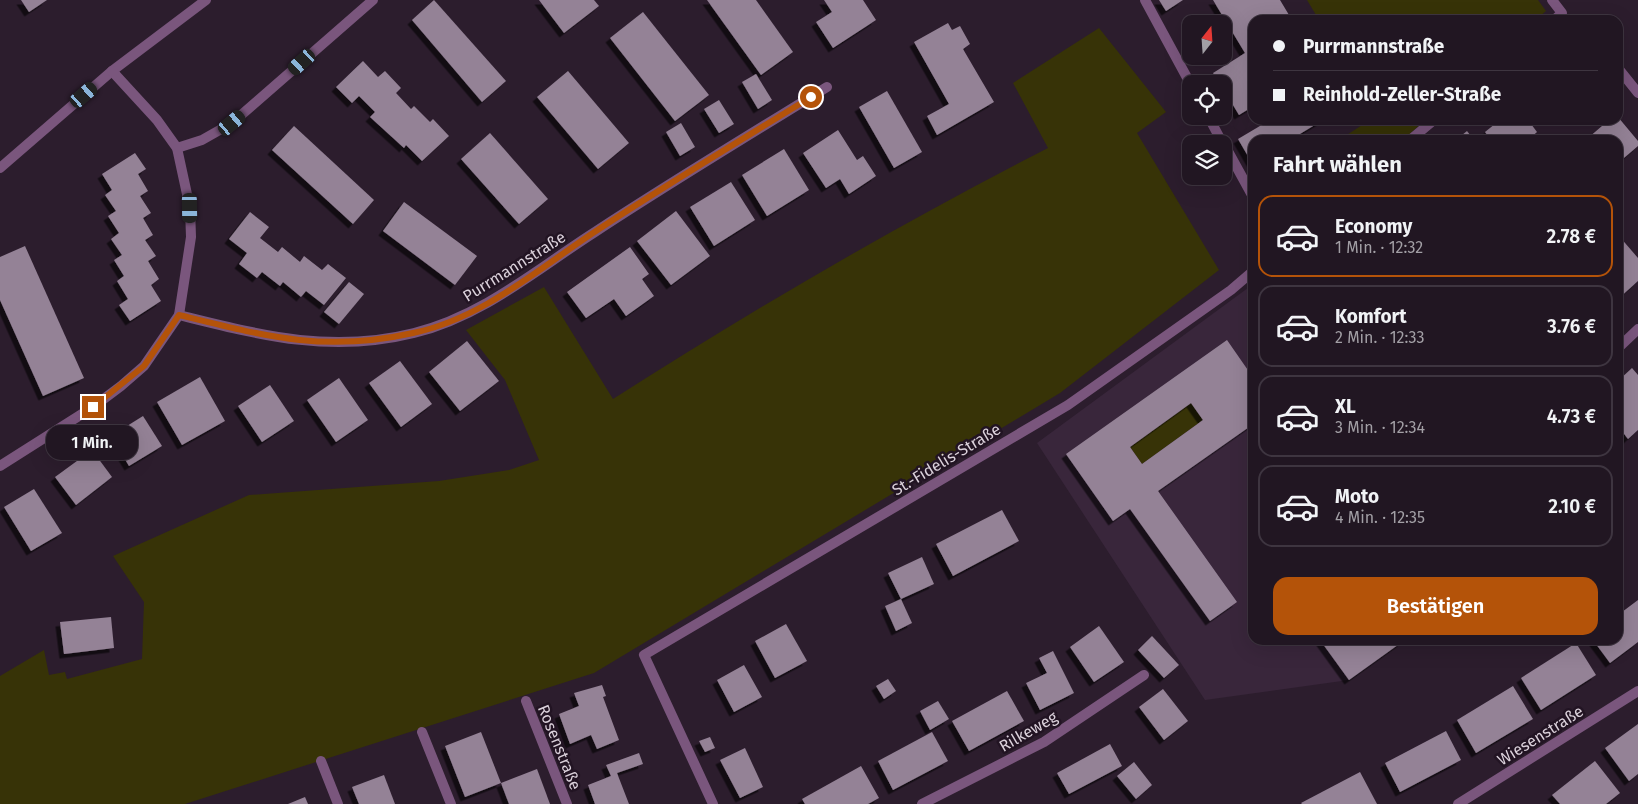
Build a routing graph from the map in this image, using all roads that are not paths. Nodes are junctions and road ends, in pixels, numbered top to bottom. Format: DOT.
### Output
graph roads {
  1 [pos="206,0"];
  2 [pos="373,0"];
  3 [pos="1145,0"];
  4 [pos="1552,0"];
  5 [pos="1557,15"];
  6 [pos="112,71"];
  7 [pos="1623,74"];
  8 [pos="1186,75"];
  9 [pos="826,88"];
  10 [pos="1638,93"];
  11 [pos="1428,125"];
  12 [pos="1416,135"];
  13 [pos="177,148"];
  14 [pos="1232,159"];
  15 [pos="0,168"];
  16 [pos="1248,188"];
  17 [pos="1248,275"];
  18 [pos="179,315"];
  19 [pos="1638,329"];
  20 [pos="1623,343"];
  21 [pos="0,466"];
  22 [pos="1144,675"];
  23 [pos="1638,691"];
  24 [pos="526,701"];
  25 [pos="422,732"];
  26 [pos="320,761"];
  27 [pos="338,804"];
  28 [pos="450,804"];
  29 [pos="566,804"];
  30 [pos="713,804"];
  31 [pos="922,804"];
  32 [pos="1458,804"];
  1 -- 6 [label="street"];
  2 -- 13 [label="street"];
  3 -- 8 [label="street"];
  4 -- 5 [label="street"];
  6 -- 13 [label="street"];
  6 -- 15 [label="street"];
  7 -- 10 [label="street"];
  9 -- 18 [label="street, Purrmannstraße"];
  11 -- 12 [label="street"];
  13 -- 18 [label="street"];
  14 -- 16 [label="street"];
  17 -- 30 [label="street, St.-Fidelis-Straße"];
  18 -- 21 [label="street"];
  19 -- 20 [label="street"];
  22 -- 31 [label="street, Rilkeweg"];
  23 -- 32 [label="street, Wiesenstraße"];
  24 -- 29 [label="street, Rosenstraße"];
  25 -- 28 [label="street"];
  26 -- 27 [label="street"];
}
